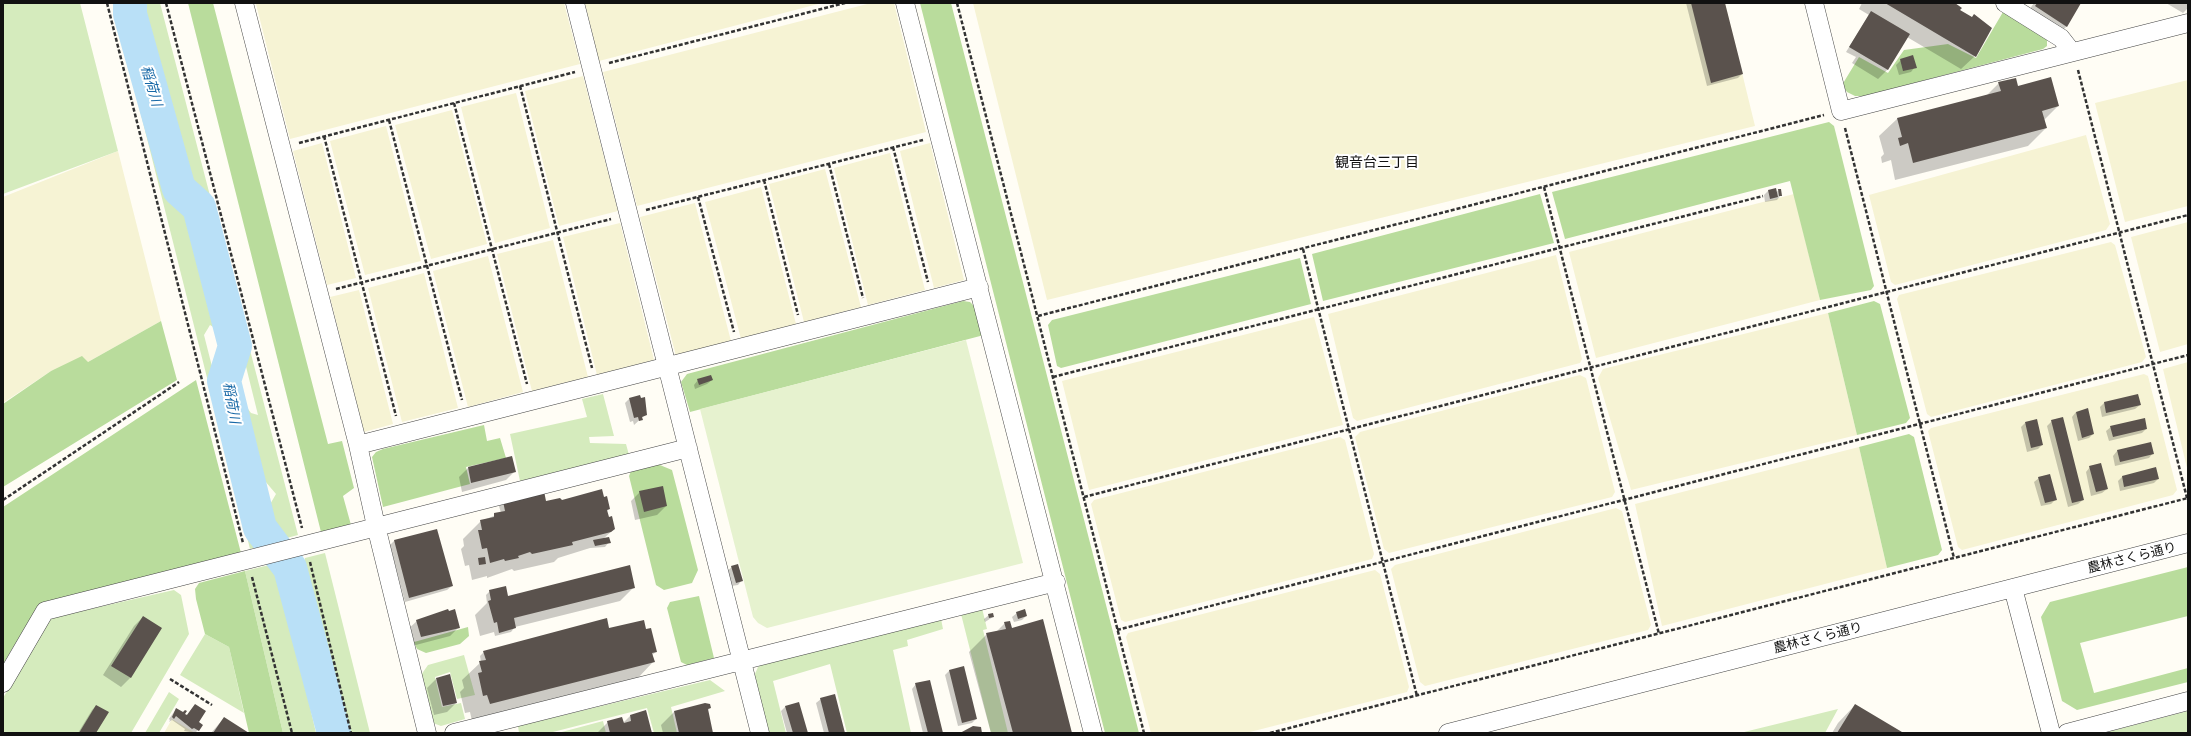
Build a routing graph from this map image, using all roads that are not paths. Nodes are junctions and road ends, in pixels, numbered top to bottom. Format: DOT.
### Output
graph roads {
  1 [pos="244,3"];
  2 [pos="575,3"];
  3 [pos="905,3"];
  4 [pos="1814,3"];
  5 [pos="2005,3"];
  6 [pos="2188,22"];
  7 [pos="2072,52"];
  8 [pos="979,288"];
  9 [pos="667,368"];
  10 [pos="358,445"];
  11 [pos="688,448"];
  12 [pos="376,526"];
  13 [pos="2188,543"];
  14 [pos="1056,582"];
  15 [pos="2013,588"];
  16 [pos="742,659"];
  17 [pos="3,683"];
  18 [pos="2188,701"];
  19 [pos="428,733"];
  20 [pos="454,733"];
  21 [pos="760,733"];
  22 [pos="1093,733"];
  23 [pos="1448,733"];
  24 [pos="2051,733"];
  25 [pos="2067,733"];
  1 -- 10 [label="street"];
  2 -- 9 [label="street"];
  3 -- 8 [label="street"];
  4 -- 7 [label="street"];
  5 -- 7 [label="street"];
  6 -- 7 [label="street"];
  8 -- 9 [label="street"];
  8 -- 14 [label="street"];
  9 -- 10 [label="street"];
  9 -- 11 [label="street"];
  10 -- 12 [label="street"];
  11 -- 12 [label="street"];
  11 -- 16 [label="street"];
  12 -- 17 [label="street"];
  12 -- 19 [label="street"];
  13 -- 15 [label="street, 農林さくら通り"];
  14 -- 16 [label="street"];
  14 -- 22 [label="street"];
  15 -- 23 [label="street, 農林さくら通り"];
  15 -- 24 [label="street"];
  16 -- 20 [label="street"];
  16 -- 21 [label="street"];
  18 -- 25 [label="street"];
}
